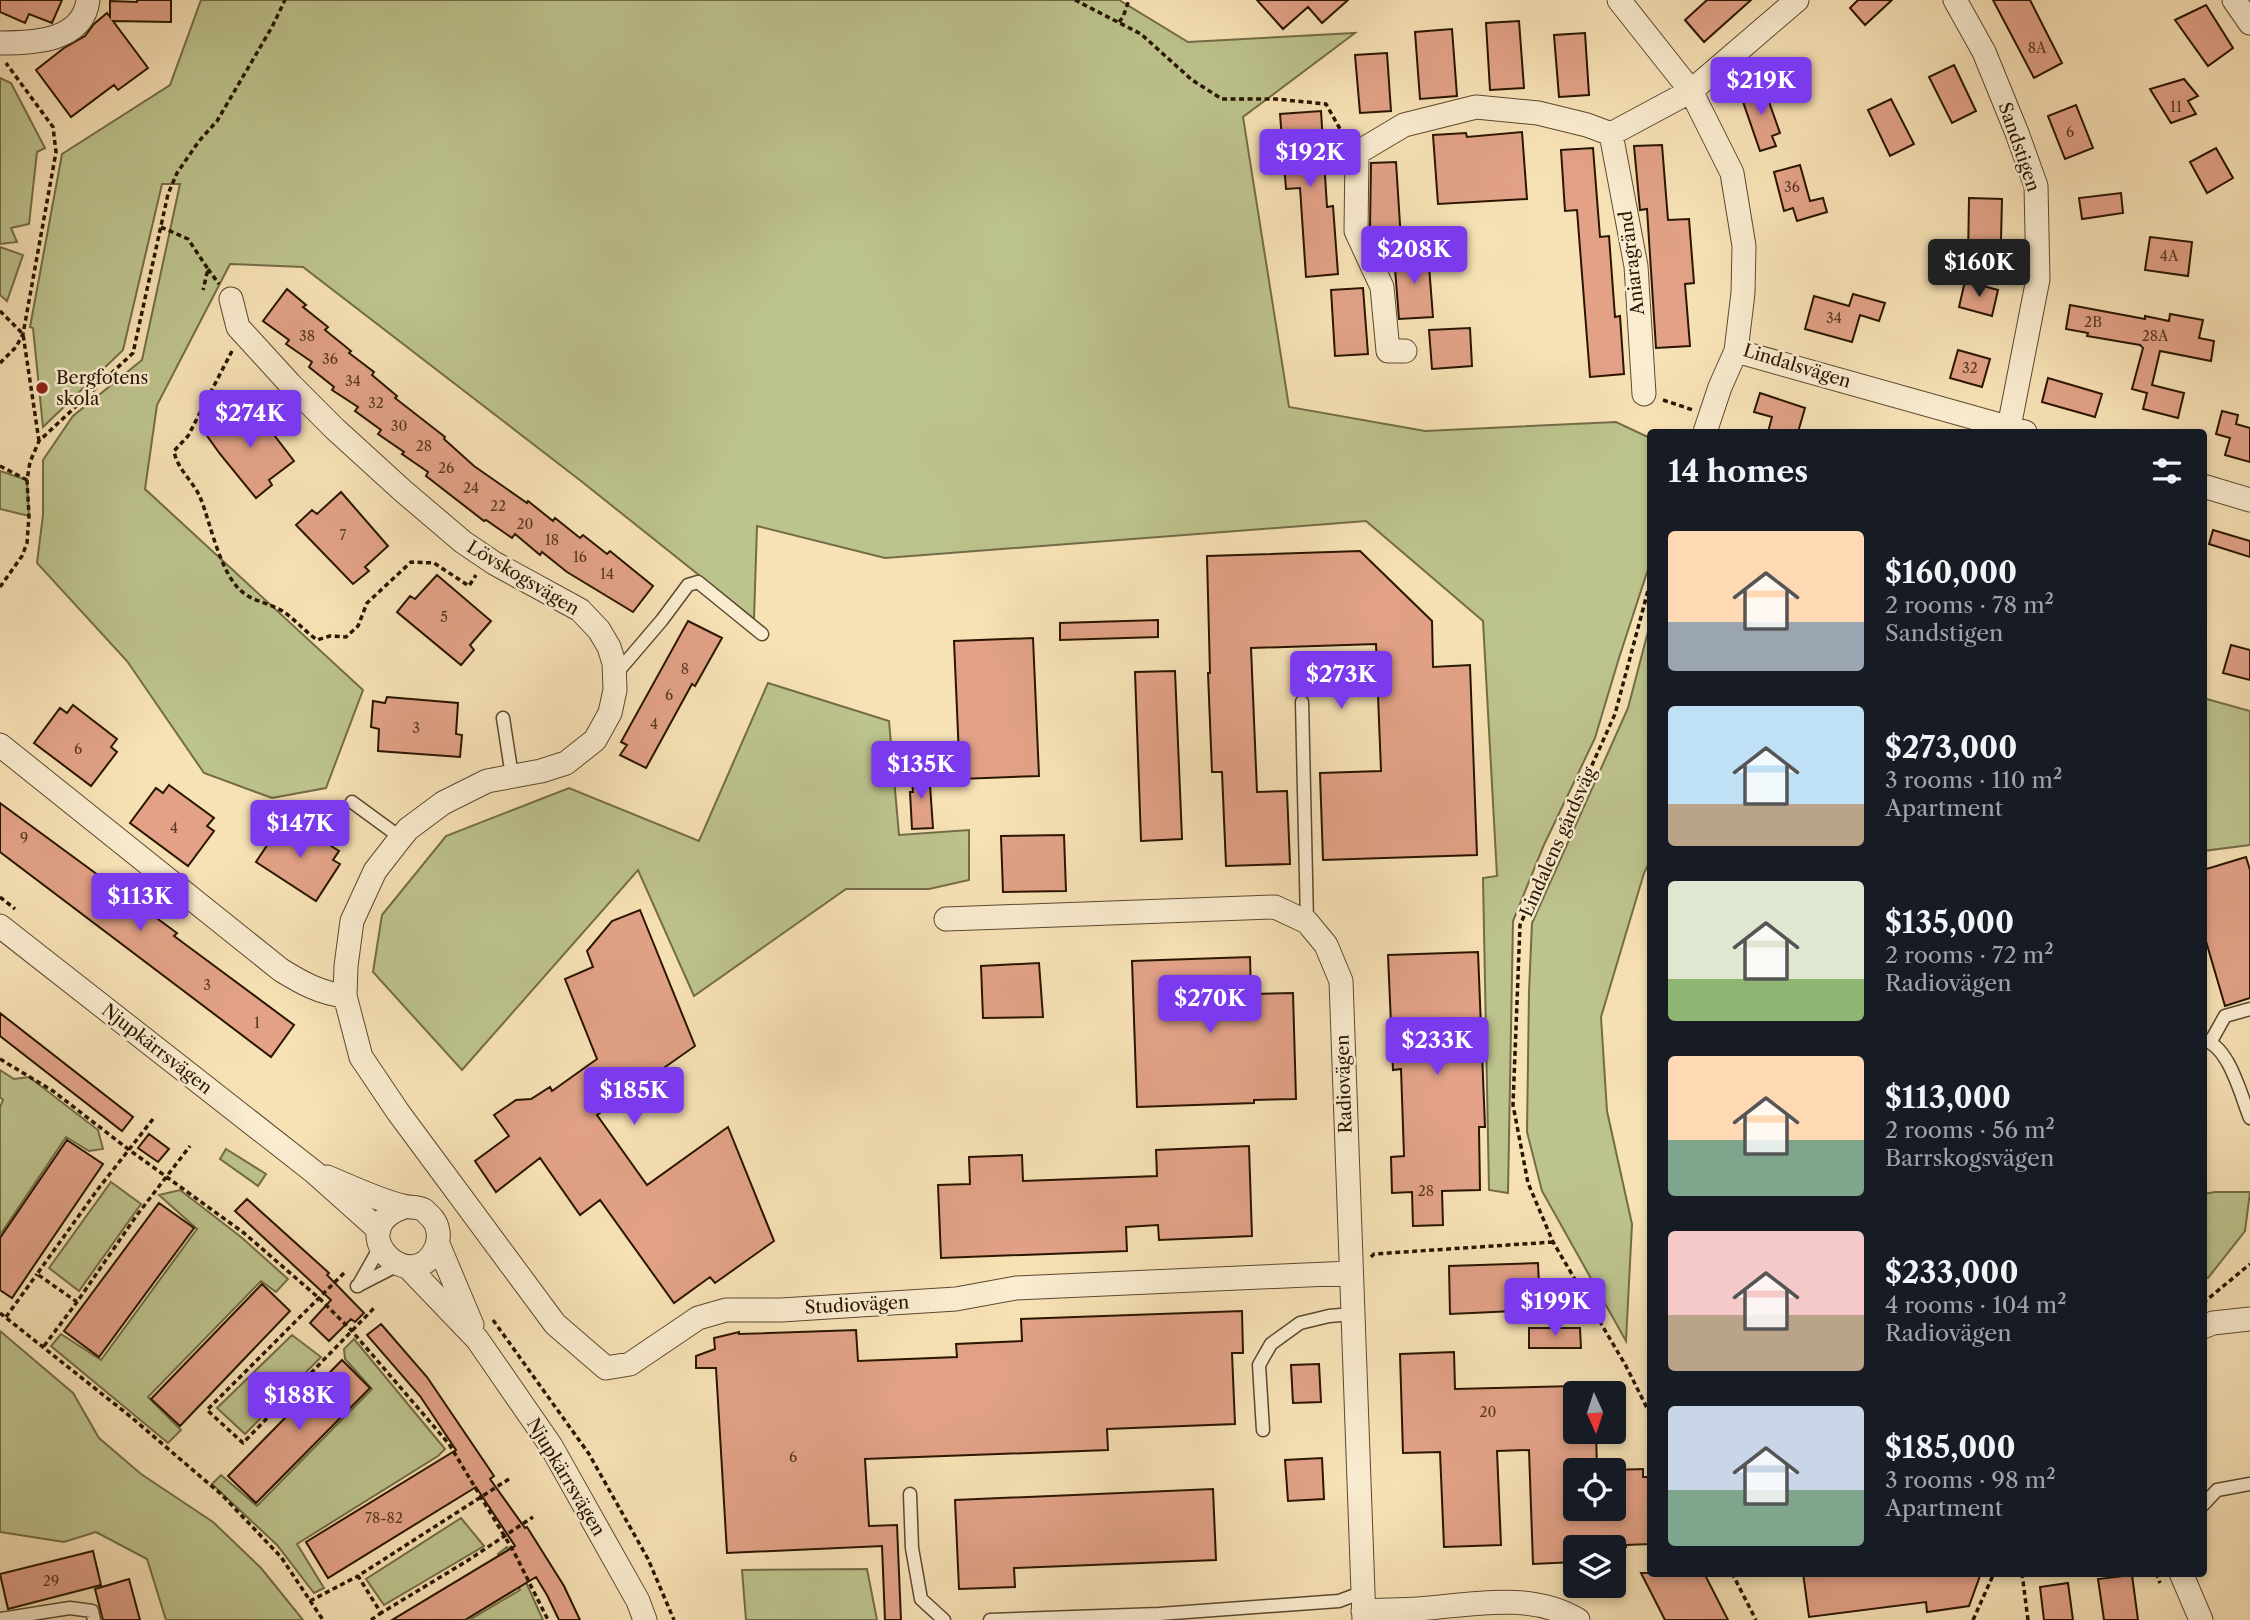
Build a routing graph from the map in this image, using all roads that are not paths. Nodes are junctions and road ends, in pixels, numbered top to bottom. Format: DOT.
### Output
graph roads {
  1 [pos="88,0"];
  2 [pos="1619,0"];
  3 [pos="1797,0"];
  4 [pos="1955,0"];
  5 [pos="2234,0"];
  6 [pos="2250,23"];
  7 [pos="1,43"];
  8 [pos="1691,91"];
  9 [pos="1611,134"];
  10 [pos="231,299"];
  11 [pos="1396,351"];
  12 [pos="1736,351"];
  13 [pos="1644,394"];
  14 [pos="1708,424"];
  15 [pos="2013,429"];
  16 [pos="2017,429"];
  17 [pos="2207,487"];
  18 [pos="2250,500"];
  19 [pos="762,634"];
  20 [pos="615,676"];
  21 [pos="1302,702"];
  22 [pos="503,718"];
  23 [pos="0,745"];
  24 [pos="512,776"];
  25 [pos="352,802"];
  26 [pos="399,840"];
  27 [pos="946,919"];
  28 [pos="1307,922"];
  29 [pos="0,926"];
  30 [pos="345,996"];
  31 [pos="2250,1009"];
  32 [pos="2207,1041"];
  33 [pos="2250,1118"];
  34 [pos="430,1154"];
  35 [pos="314,1172"];
  36 [pos="459,1195"];
  37 [pos="413,1208"];
  38 [pos="379,1239"];
  39 [pos="438,1239"];
  40 [pos="403,1266"];
  41 [pos="1351,1273"];
  42 [pos="1352,1314"];
  43 [pos="2250,1319"];
  44 [pos="2207,1325"];
  45 [pos="477,1339"];
  46 [pos="1263,1430"];
  47 [pos="2250,1484"];
  48 [pos="910,1494"];
  49 [pos="2207,1501"];
  50 [pos="2183,1577"];
  51 [pos="1363,1608"];
  52 [pos="0,1619"];
  53 [pos="94,1620"];
  54 [pos="645,1620"];
  55 [pos="944,1620"];
  56 [pos="989,1620"];
  57 [pos="1578,1620"];
  58 [pos="2202,1620"];
  1 -- 7 [label="street"];
  2 -- 8 [label="street, Lindalsvägen"];
  3 -- 8 [label="street"];
  4 -- 16 [label="street, Sandstigen"];
  5 -- 6 [label="street"];
  8 -- 9 [label="street"];
  8 -- 12 [label="street, Lindalsvägen"];
  9 -- 11 [label="street"];
  9 -- 13 [label="street, Aniaragränd"];
  10 -- 20 [label="street, Lövskogsvägen"];
  12 -- 14 [label="street"];
  12 -- 15 [label="street, Lindalsvägen"];
  17 -- 18 [label="street"];
  19 -- 20 [label="lane"];
  20 -- 24 [label="street, Lövskogsvägen"];
  21 -- 28 [label="lane"];
  22 -- 24 [label="lane"];
  23 -- 30 [label="street"];
  24 -- 26 [label="street, Lövskogsvägen"];
  25 -- 26 [label="lane"];
  26 -- 30 [label="street, Lövskogsvägen"];
  27 -- 28 [label="street, Radiovägen"];
  28 -- 41 [label="street, Radiovägen"];
  29 -- 35 [label="street, Njupkärrsvägen"];
  30 -- 34 [label="street, Lövskogsvägen"];
  31 -- 32 [label="lane"];
  32 -- 33 [label="lane"];
  34 -- 36 [label="street, Studiovägen"];
  35 -- 37 [label="street, Njupkärrsvägen"];
  35 -- 38 [label="street, Njupkärrsvägen"];
  36 -- 37 [label="street"];
  36 -- 39 [label="street"];
  36 -- 41 [label="street, Studiovägen"];
  37 -- 38 [label="street"];
  37 -- 39 [label="street, Njupkärrsvägen"];
  38 -- 40 [label="street, Njupkärrsvägen"];
  38 -- 40 [label="lane"];
  39 -- 40 [label="street"];
  39 -- 45 [label="street, Njupkärrsvägen"];
  40 -- 45 [label="street, Njupkärrsvägen"];
  41 -- 42 [label="street, Radiovägen"];
  42 -- 46 [label="lane"];
  42 -- 51 [label="street, Radiovägen"];
  43 -- 44 [label="street"];
  45 -- 54 [label="street, Njupkärrsvägen"];
  47 -- 49 [label="lane"];
  48 -- 55 [label="lane"];
  50 -- 58 [label="street"];
  51 -- 56 [label="lane"];
  51 -- 57 [label="street"];
  52 -- 53 [label="lane"];
}
